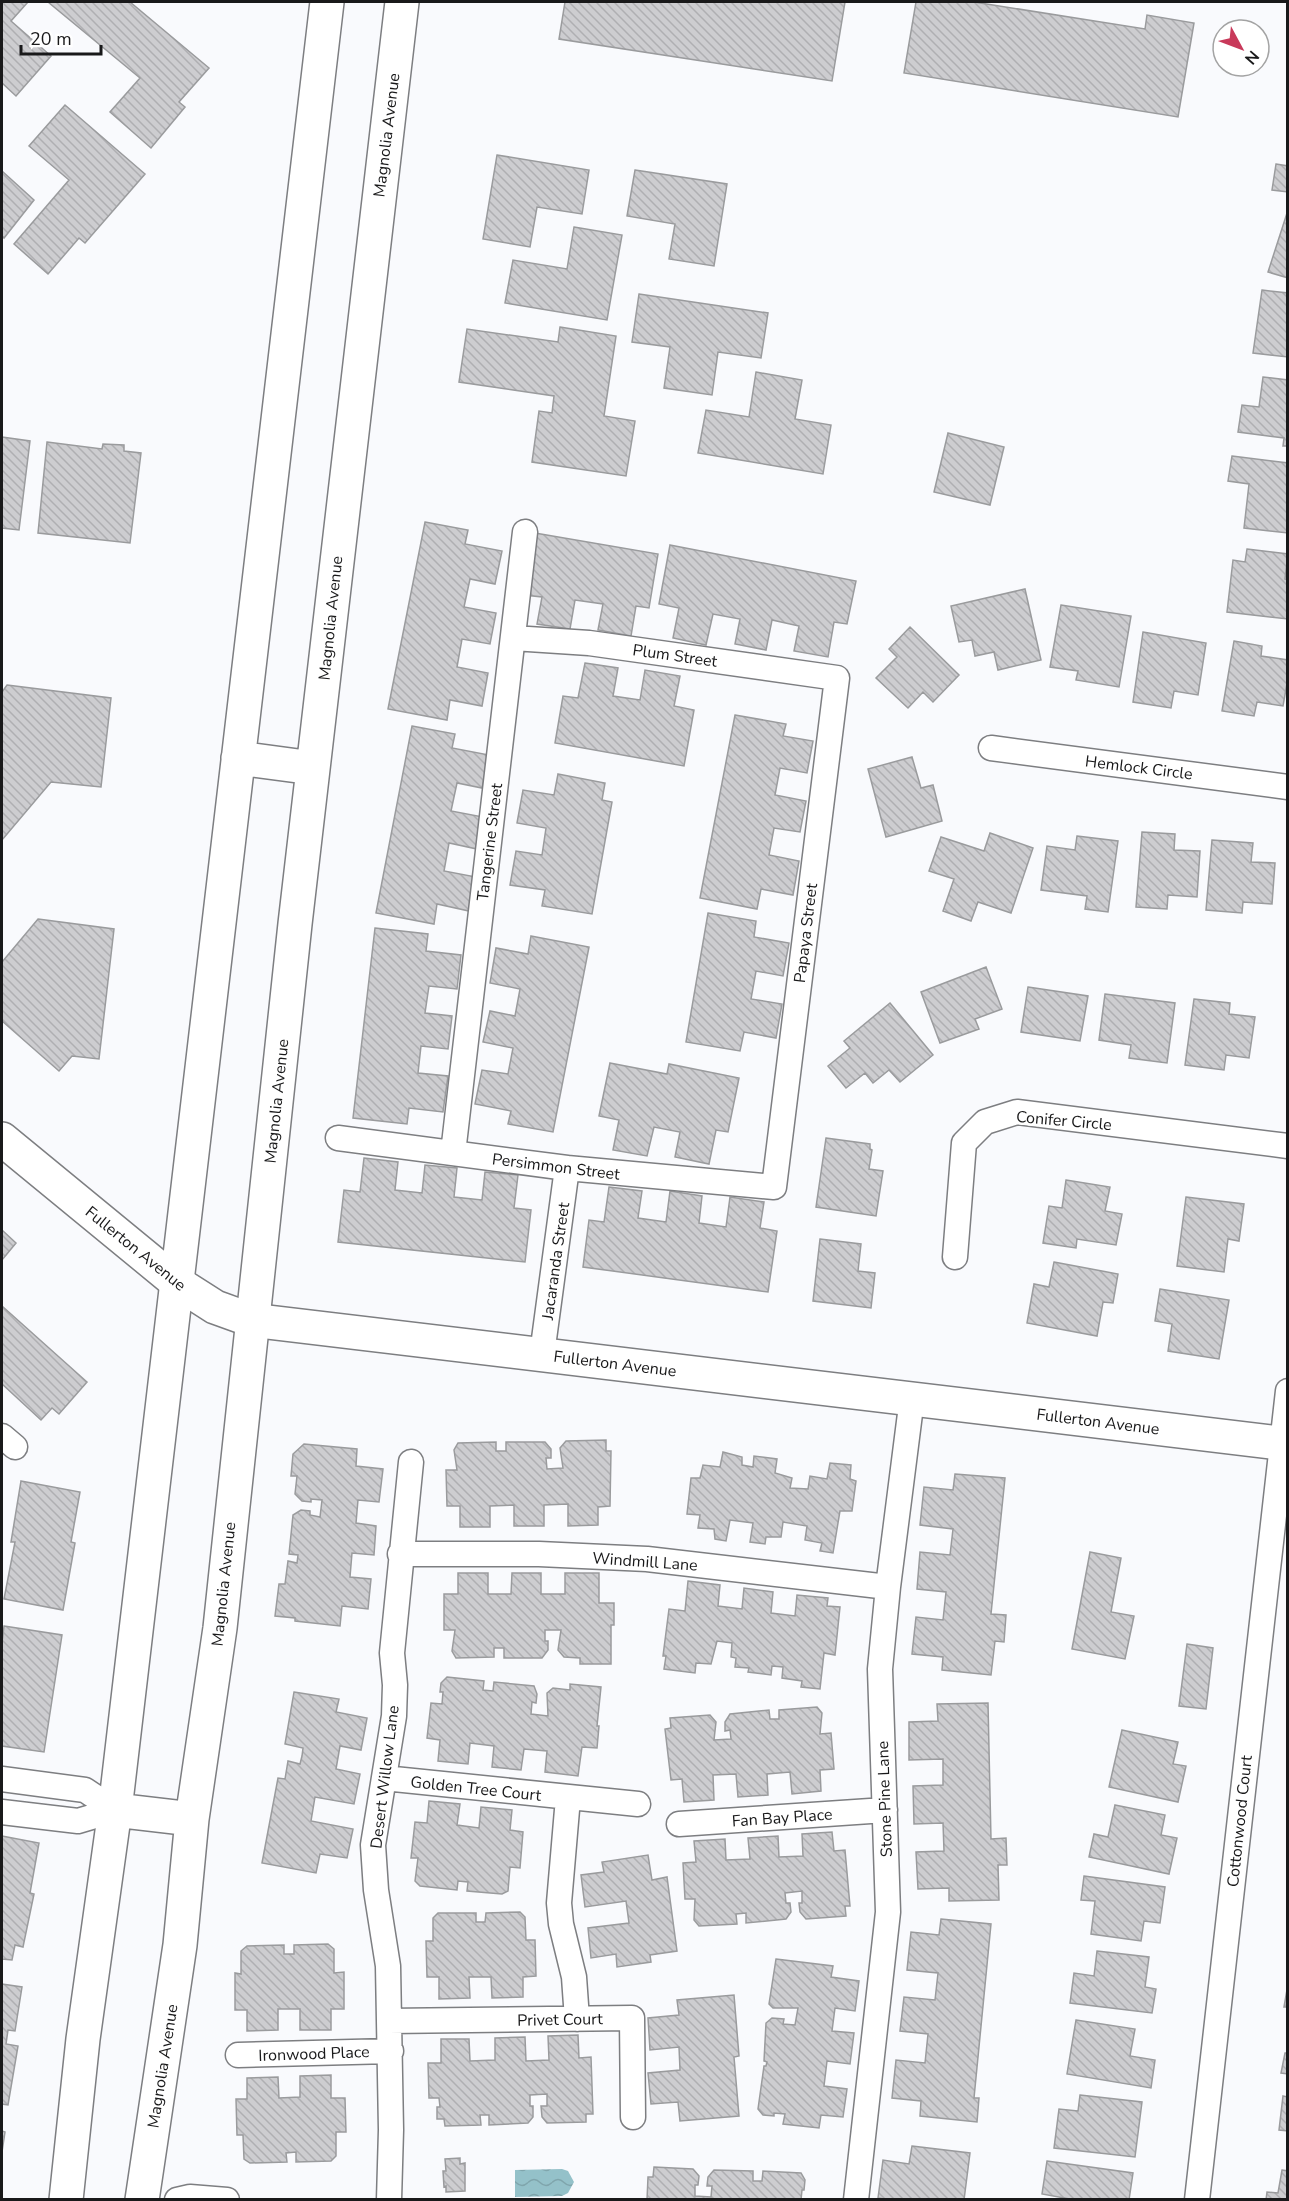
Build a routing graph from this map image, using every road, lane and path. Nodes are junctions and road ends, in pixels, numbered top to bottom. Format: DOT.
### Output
graph roads {
  1 [pos="327,2"];
  2 [pos="402,2"];
  3 [pos="525,532"];
  4 [pos="513,638"];
  5 [pos="837,678"];
  6 [pos="991,748"];
  7 [pos="238,758"];
  8 [pos="313,768"];
  9 [pos="1287,787"];
  10 [pos="338,1138"];
  11 [pos="2,1139"];
  12 [pos="1287,1146"];
  13 [pos="453,1153"];
  14 [pos="567,1168"];
  15 [pos="774,1187"];
  16 [pos="955,1257"];
  17 [pos="176,1282"];
  18 [pos="251,1320"];
  19 [pos="542,1354"];
  20 [pos="1287,1391"];
  21 [pos="912,1398"];
  22 [pos="1284,1443"];
  23 [pos="411,1462"];
  24 [pos="400,1554"];
  25 [pos="888,1587"];
  26 [pos="384,1778"];
  27 [pos="2,1779"];
  28 [pos="568,1798"];
  29 [pos="638,1804"];
  30 [pos="115,1810"];
  31 [pos="885,1810"];
  32 [pos="2,1812"];
  33 [pos="192,1819"];
  34 [pos="679,1824"];
  35 [pos="577,2019"];
  36 [pos="389,2022"];
  37 [pos="391,2051"];
  38 [pos="238,2055"];
  39 [pos="633,2117"];
  40 [pos="71,2199"];
  41 [pos="142,2199"];
  42 [pos="177,2199"];
  43 [pos="227,2199"];
  44 [pos="390,2199"];
  45 [pos="856,2199"];
  46 [pos="1197,2199"];
  1 -- 7 [label="main road"];
  2 -- 8 [label="main road, Magnolia Avenue"];
  3 -- 4 [label="street, Tangerine Street"];
  4 -- 5 [label="street, Plum Street"];
  4 -- 13 [label="street, Tangerine Street"];
  5 -- 15 [label="street, Papaya Street"];
  6 -- 9 [label="street, Hemlock Circle"];
  7 -- 8 [label="main road"];
  7 -- 17 [label="main road"];
  8 -- 18 [label="main road, Magnolia Avenue"];
  10 -- 13 [label="street, Persimmon Street"];
  11 -- 17 [label="main road, Fullerton Avenue"];
  12 -- 16 [label="street, Conifer Circle"];
  13 -- 14 [label="street, Persimmon Street"];
  14 -- 15 [label="street, Persimmon Street"];
  14 -- 19 [label="street, Jacaranda Street"];
  17 -- 18 [label="main road, Fullerton Avenue"];
  17 -- 30 [label="main road"];
  18 -- 19 [label="main road, Fullerton Avenue"];
  18 -- 33 [label="main road, Magnolia Avenue"];
  19 -- 21 [label="main road, Fullerton Avenue"];
  20 -- 22 [label="street, Cottonwood Court"];
  21 -- 22 [label="main road, Fullerton Avenue"];
  21 -- 25 [label="street, Stone Pine Lane"];
  22 -- 46 [label="street, Cottonwood Court"];
  23 -- 24 [label="street, Desert Willow Lane"];
  24 -- 25 [label="street, Windmill Lane"];
  24 -- 26 [label="street, Desert Willow Lane"];
  25 -- 31 [label="street, Stone Pine Lane"];
  26 -- 28 [label="street, Golden Tree Court"];
  26 -- 36 [label="street, Desert Willow Lane"];
  27 -- 30 [label="street"];
  28 -- 29 [label="street, Golden Tree Court"];
  28 -- 35 [label="street"];
  30 -- 32 [label="street"];
  30 -- 33 [label="main road"];
  30 -- 40 [label="main road"];
  31 -- 34 [label="street, Fan Bay Place"];
  31 -- 45 [label="street, Stone Pine Lane"];
  33 -- 41 [label="main road, Magnolia Avenue"];
  35 -- 36 [label="street, Privet Court"];
  35 -- 39 [label="street, Privet Court"];
  36 -- 37 [label="street, Desert Willow Lane"];
  37 -- 38 [label="street, Ironwood Place"];
  37 -- 44 [label="street, Desert Willow Lane"];
  42 -- 43 [label="street"];
}
